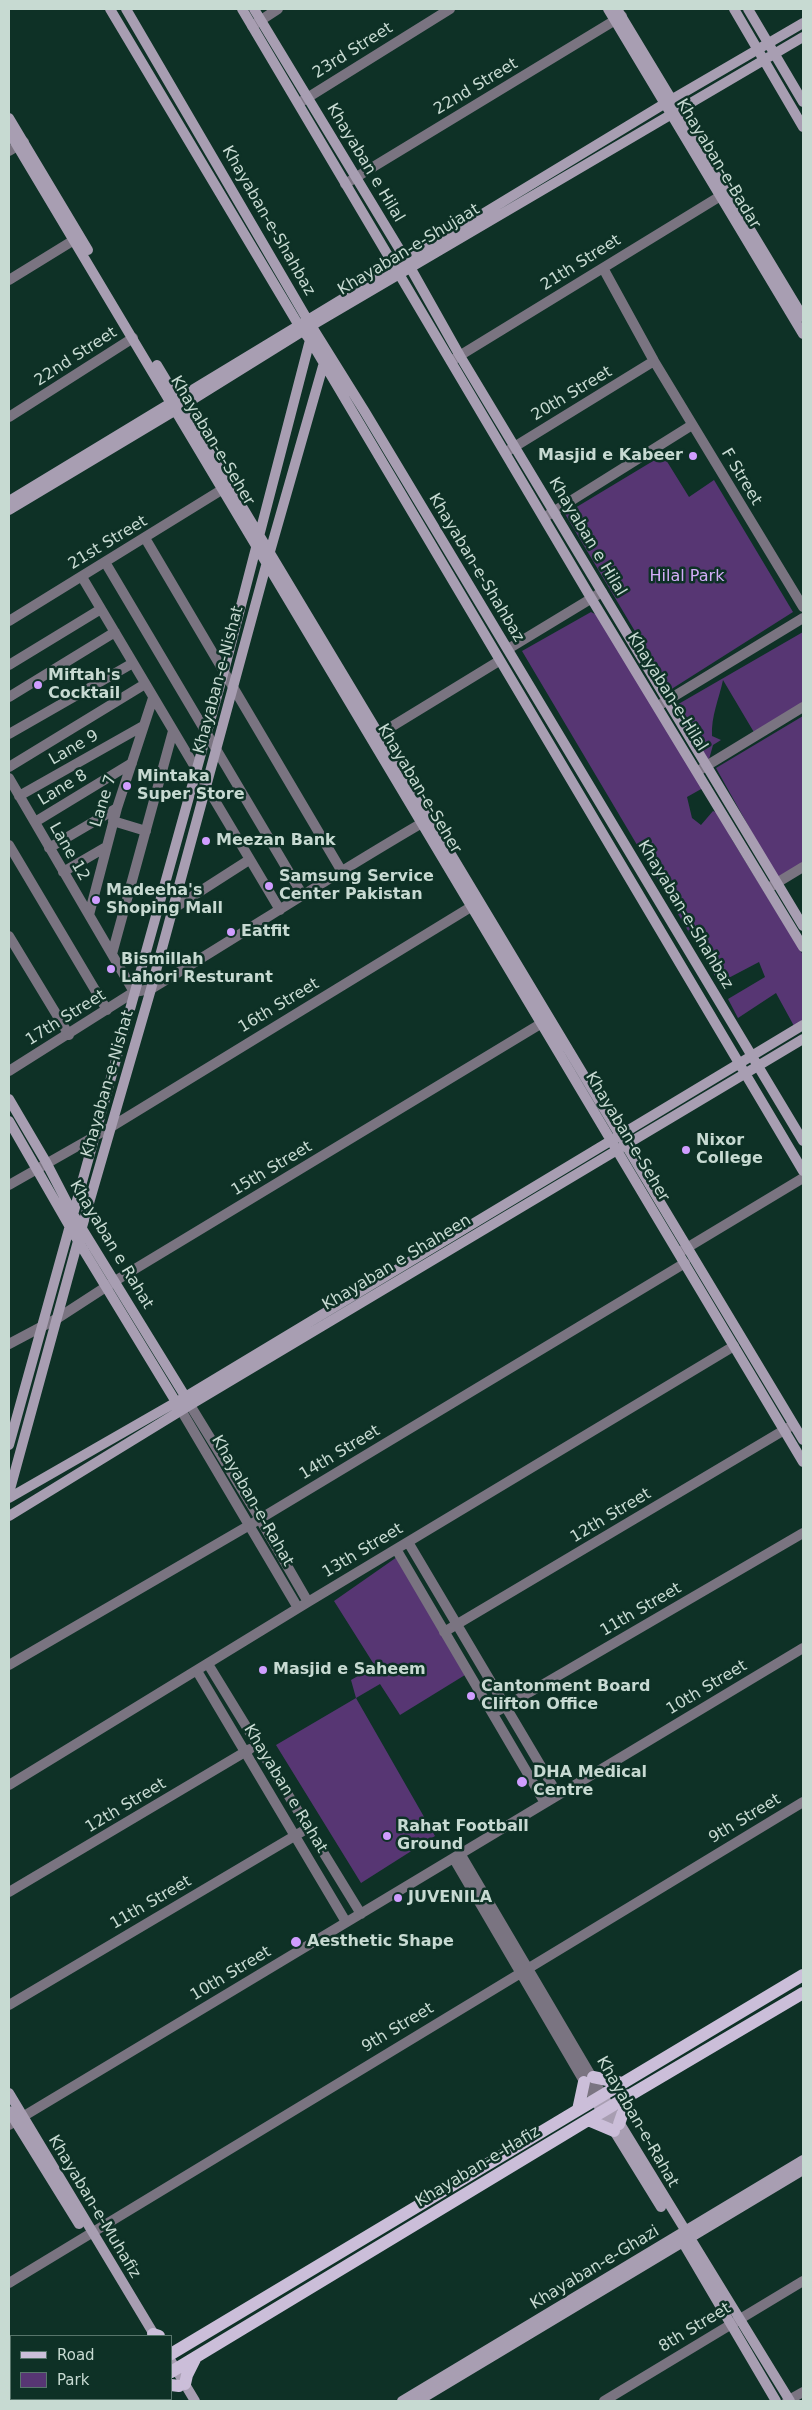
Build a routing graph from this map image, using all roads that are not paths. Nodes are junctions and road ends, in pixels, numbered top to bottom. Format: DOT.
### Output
graph roads {
  1 [pos="110,9"];
  2 [pos="126,9"];
  3 [pos="242,9"];
  4 [pos="254,9"];
  5 [pos="278,9"];
  6 [pos="450,9"];
  7 [pos="608,9"];
  8 [pos="734,9"];
  9 [pos="748,9"];
  10 [pos="618,15"];
  11 [pos="257,23"];
  12 [pos="803,23"];
  13 [pos="803,37"];
  14 [pos="768,43"];
  15 [pos="758,49"];
  16 [pos="775,54"];
  17 [pos="764,60"];
  18 [pos="308,98"];
  19 [pos="803,102"];
  20 [pos="299,103"];
  21 [pos="671,107"];
  22 [pos="9,118"];
  23 [pos="803,127"];
  24 [pos="9,132"];
  25 [pos="17,147"];
  26 [pos="355,178"];
  27 [pos="345,184"];
  28 [pos="724,194"];
  29 [pos="74,240"];
  30 [pos="408,263"];
  31 [pos="603,268"];
  32 [pos="398,269"];
  33 [pos="9,280"];
  34 [pos="803,317"];
  35 [pos="305,325"];
  36 [pos="803,334"];
  37 [pos="133,338"];
  38 [pos="310,340"];
  39 [pos="455,358"];
  40 [pos="654,362"];
  41 [pos="323,366"];
  42 [pos="177,404"];
  43 [pos="9,416"];
  44 [pos="692,425"];
  45 [pos="516,446"];
  46 [pos="506,452"];
  47 [pos="223,489"];
  48 [pos="9,501"];
  49 [pos="9,510"];
  50 [pos="549,514"];
  51 [pos="259,534"];
  52 [pos="145,538"];
  53 [pos="256,544"];
  54 [pos="268,557"];
  55 [pos="105,562"];
  56 [pos="82,576"];
  57 [pos="602,592"];
  58 [pos="591,598"];
  59 [pos="803,607"];
  60 [pos="101,608"];
  61 [pos="803,618"];
  62 [pos="9,621"];
  63 [pos="115,632"];
  64 [pos="508,649"];
  65 [pos="499,661"];
  66 [pos="133,663"];
  67 [pos="9,665"];
  68 [pos="224,671"];
  69 [pos="145,684"];
  70 [pos="233,689"];
  71 [pos="9,697"];
  72 [pos="153,698"];
  73 [pos="667,700"];
  74 [pos="658,706"];
  75 [pos="803,708"];
  76 [pos="143,726"];
  77 [pos="173,731"];
  78 [pos="207,731"];
  79 [pos="9,734"];
  80 [pos="375,736"];
  81 [pos="216,749"];
  82 [pos="132,763"];
  83 [pos="9,767"];
  84 [pos="702,768"];
  85 [pos="196,769"];
  86 [pos="9,778"];
  87 [pos="206,786"];
  88 [pos="19,796"];
  89 [pos="117,808"];
  90 [pos="35,822"];
  91 [pos="113,822"];
  92 [pos="422,823"];
  93 [pos="146,831"];
  94 [pos="9,845"];
  95 [pos="106,847"];
  96 [pos="49,848"];
  97 [pos="249,860"];
  98 [pos="803,867"];
  99 [pos="341,870"];
  100 [pos="63,872"];
  101 [pos="777,883"];
  102 [pos="768,888"];
  103 [pos="302,894"];
  104 [pos="476,904"];
  105 [pos="171,910"];
  106 [pos="280,910"];
  107 [pos="89,914"];
  108 [pos="803,926"];
  109 [pos="9,936"];
  110 [pos="803,947"];
  111 [pos="112,954"];
  112 [pos="151,989"];
  113 [pos="134,992"];
  114 [pos="108,1010"];
  115 [pos="546,1021"];
  116 [pos="803,1025"];
  117 [pos="69,1035"];
  118 [pos="803,1039"];
  119 [pos="752,1054"];
  120 [pos="738,1062"];
  121 [pos="759,1066"];
  122 [pos="9,1071"];
  123 [pos="745,1074"];
  124 [pos="9,1099"];
  125 [pos="9,1121"];
  126 [pos="111,1127"];
  127 [pos="94,1136"];
  128 [pos="803,1141"];
  129 [pos="618,1142"];
  130 [pos="46,1162"];
  131 [pos="37,1168"];
  132 [pos="803,1171"];
  133 [pos="803,1178"];
  134 [pos="9,1185"];
  135 [pos="73,1214"];
  136 [pos="70,1225"];
  137 [pos="82,1228"];
  138 [pos="78,1241"];
  139 [pos="683,1250"];
  140 [pos="685,1263"];
  141 [pos="110,1284"];
  142 [pos="58,1318"];
  143 [pos="42,1325"];
  144 [pos="9,1344"];
  145 [pos="734,1346"];
  146 [pos="183,1403"];
  147 [pos="794,1424"];
  148 [pos="784,1430"];
  149 [pos="803,1440"];
  150 [pos="9,1445"];
  151 [pos="803,1462"];
  152 [pos="9,1494"];
  153 [pos="9,1498"];
  154 [pos="9,1516"];
  155 [pos="260,1519"];
  156 [pos="248,1526"];
  157 [pos="803,1533"];
  158 [pos="408,1542"];
  159 [pos="396,1549"];
  160 [pos="308,1602"];
  161 [pos="298,1608"];
  162 [pos="458,1624"];
  163 [pos="444,1632"];
  164 [pos="803,1648"];
  165 [pos="208,1664"];
  166 [pos="9,1665"];
  167 [pos="197,1671"];
  168 [pos="506,1706"];
  169 [pos="494,1713"];
  170 [pos="257,1745"];
  171 [pos="246,1752"];
  172 [pos="9,1785"];
  173 [pos="558,1795"];
  174 [pos="803,1802"];
  175 [pos="545,1803"];
  176 [pos="308,1828"];
  177 [pos="296,1836"];
  178 [pos="458,1857"];
  179 [pos="9,1892"];
  180 [pos="361,1914"];
  181 [pos="346,1922"];
  182 [pos="523,1969"];
  183 [pos="803,1975"];
  184 [pos="803,1992"];
  185 [pos="9,2005"];
  186 [pos="588,2079"];
  187 [pos="622,2083"];
  188 [pos="9,2093"];
  189 [pos="629,2095"];
  190 [pos="602,2104"];
  191 [pos="9,2110"];
  192 [pos="578,2110"];
  193 [pos="588,2120"];
  194 [pos="15,2121"];
  195 [pos="616,2128"];
  196 [pos="803,2160"];
  197 [pos="803,2170"];
  198 [pos="89,2234"];
  199 [pos="684,2237"];
  200 [pos="803,2281"];
  201 [pos="9,2283"];
  202 [pos="740,2318"];
  203 [pos="730,2324"];
  204 [pos="152,2335"];
  205 [pos="172,2342"];
  206 [pos="190,2343"];
  207 [pos="172,2353"];
  208 [pos="195,2358"];
  209 [pos="172,2369"];
  210 [pos="178,2385"];
  211 [pos="803,2392"];
  212 [pos="188,2401"];
  213 [pos="195,2401"];
  214 [pos="402,2401"];
  215 [pos="418,2401"];
  216 [pos="604,2401"];
  217 [pos="776,2401"];
  218 [pos="789,2401"];
  1 -- 35 [label="street, Khayaban-e-Shahbaz"];
  2 -- 35 [label="street, Khayaban-e-Shahbaz"];
  3 -- 11 [label="street, Khayaban e Hilal"];
  4 -- 11 [label="street, Khayaban e Hilal"];
  5 -- 11 [label="street"];
  6 -- 18 [label="street, 23rd Street"];
  7 -- 10 [label="street, Khayaban-e-Badar"];
  8 -- 15 [label="street"];
  9 -- 14 [label="street"];
  10 -- 21 [label="street, Khayaban-e-Badar"];
  10 -- 26 [label="street, 22nd Street"];
  11 -- 18 [label="street, Khayaban e Hilal"];
  11 -- 20 [label="street, Khayaban e Hilal"];
  12 -- 14 [label="street, Khayaban-e-Shujaat"];
  13 -- 16 [label="street, Khayaban-e-Shujaat"];
  14 -- 15 [label="street, Khayaban-e-Shujaat"];
  14 -- 16 [label="street"];
  15 -- 17 [label="street"];
  15 -- 21 [label="street, Khayaban-e-Shujaat"];
  16 -- 17 [label="street, Khayaban-e-Shujaat"];
  16 -- 19 [label="street"];
  17 -- 21 [label="street, Khayaban-e-Shujaat"];
  17 -- 23 [label="street"];
  18 -- 20 [label="street, 23rd Street"];
  18 -- 26 [label="street, Khayaban e Hilal"];
  20 -- 27 [label="street, Khayaban e Hilal"];
  21 -- 28 [label="street, Khayaban-e-Badar"];
  21 -- 30 [label="street, Khayaban-e-Shujaat"];
  22 -- 25 [label="street, Khayaban-e-Seher"];
  24 -- 25 [label="street, Khayaban-e-Seher"];
  25 -- 29 [label="street, Khayaban-e-Seher"];
  25 -- 42 [label="street, Khayaban-e-Seher"];
  26 -- 27 [label="street, 22nd Street"];
  26 -- 30 [label="street, Khayaban e Hilal"];
  27 -- 32 [label="street, Khayaban e Hilal"];
  28 -- 31 [label="street, 21th Street"];
  28 -- 34 [label="street, Khayaban-e-Badar"];
  28 -- 36 [label="street, Khayaban-e-Badar"];
  29 -- 33 [label="street"];
  29 -- 37 [label="street, Khayaban-e-Seher"];
  30 -- 32 [label="street, Khayaban-e-Shujaat"];
  30 -- 39 [label="street, Khayaban e Hilal"];
  31 -- 39 [label="street, 21th Street"];
  31 -- 40 [label="street, F Street"];
  32 -- 35 [label="street, Khayaban-e-Shujaat"];
  32 -- 39 [label="street, Khayaban e Hilal"];
  35 -- 38 [label="street, Khayaban-e-Shahbaz"];
  35 -- 42 [label="street, Khayaban-e-Shujaat"];
  35 -- 64 [label="street, Khayaban-e-Shahbaz"];
  37 -- 42 [label="street, Khayaban-e-Seher"];
  37 -- 43 [label="street, 22nd Street"];
  38 -- 41 [label="street, Khayaban-e-Shahbaz"];
  38 -- 51 [label="street, Khayaban-e-Nishat"];
  39 -- 45 [label="street, Khayaban e Hilal"];
  39 -- 46 [label="street, Khayaban e Hilal"];
  40 -- 44 [label="street, F Street"];
  40 -- 45 [label="street, 20th Street"];
  41 -- 54 [label="street, Khayaban-e-Nishat"];
  41 -- 65 [label="street, Khayaban-e-Shahbaz"];
  42 -- 47 [label="street, Khayaban-e-Seher"];
  42 -- 48 [label="street"];
  42 -- 49 [label="street"];
  42 -- 51 [label="street, Khayaban-e-Seher"];
  44 -- 50 [label="street"];
  44 -- 59 [label="street, F Street"];
  45 -- 46 [label="street, 20th Street"];
  45 -- 50 [label="street, Khayaban e Hilal"];
  46 -- 50 [label="street, Khayaban-e-Hilal"];
  47 -- 52 [label="street, 21st Street"];
  47 -- 53 [label="street, Khayaban-e-Seher"];
  50 -- 57 [label="street, Khayaban e Hilal"];
  50 -- 58 [label="street, Khayaban-e-Hilal"];
  51 -- 53 [label="street, Khayaban-e-Nishat"];
  51 -- 54 [label="street, Khayaban-e-Seher"];
  52 -- 55 [label="street, 21st Street"];
  52 -- 68 [label="street"];
  53 -- 54 [label="street, Khayaban-e-Seher"];
  53 -- 68 [label="street, Khayaban-e-Nishat"];
  54 -- 70 [label="street, Khayaban-e-Nishat"];
  54 -- 80 [label="street, Khayaban-e-Seher"];
  55 -- 56 [label="street, 21st Street"];
  55 -- 78 [label="street"];
  56 -- 60 [label="street"];
  56 -- 62 [label="street, 21st Street"];
  57 -- 58 [label="street"];
  57 -- 73 [label="street, Khayaban e Hilal"];
  58 -- 64 [label="street"];
  58 -- 74 [label="street, Khayaban-e-Hilal"];
  60 -- 63 [label="street"];
  60 -- 67 [label="street"];
  61 -- 73 [label="street"];
  63 -- 66 [label="street"];
  63 -- 71 [label="street"];
  64 -- 119 [label="street, Khayaban-e-Shahbaz"];
  65 -- 80 [label="street"];
  65 -- 120 [label="street, Khayaban-e-Shahbaz"];
  66 -- 69 [label="street"];
  66 -- 79 [label="street"];
  68 -- 70 [label="street"];
  68 -- 78 [label="street, Khayaban-e-Nishat"];
  69 -- 72 [label="street"];
  69 -- 83 [label="street"];
  70 -- 81 [label="street, Khayaban-e-Nishat"];
  70 -- 99 [label="street"];
  72 -- 76 [label="street, Lane 7"];
  72 -- 77 [label="street"];
  73 -- 74 [label="street"];
  73 -- 84 [label="street, Khayaban e Hilal"];
  74 -- 84 [label="street, Khayaban-e-Hilal"];
  75 -- 84 [label="street"];
  76 -- 82 [label="street, Lane 7"];
  76 -- 88 [label="street, Lane 9"];
  77 -- 85 [label="street"];
  77 -- 93 [label="street"];
  78 -- 81 [label="street"];
  78 -- 85 [label="street, Khayaban-e-Nishat"];
  80 -- 92 [label="street, Khayaban-e-Seher"];
  80 -- 104 [label="street, Khayaban-e-Seher"];
  81 -- 87 [label="street, Khayaban-e-Nishat"];
  81 -- 103 [label="street"];
  82 -- 89 [label="street, Lane 7"];
  82 -- 90 [label="street, Lane 8"];
  84 -- 101 [label="street, Khayaban e Hilal"];
  84 -- 102 [label="street, Khayaban-e-Hilal"];
  85 -- 87 [label="street"];
  85 -- 113 [label="street, Khayaban-e-Nishat"];
  86 -- 88 [label="street, Lane 12"];
  87 -- 97 [label="street"];
  87 -- 105 [label="street, Khayaban-e-Nishat"];
  88 -- 90 [label="street, Lane 12"];
  89 -- 91 [label="street, Lane 7"];
  89 -- 96 [label="street"];
  90 -- 96 [label="street, Lane 12"];
  91 -- 93 [label="street"];
  91 -- 95 [label="street, Lane 7"];
  92 -- 99 [label="street, 17th Street"];
  92 -- 104 [label="street, Khayaban-e-Seher"];
  93 -- 111 [label="street"];
  94 -- 114 [label="street"];
  95 -- 100 [label="street"];
  95 -- 107 [label="street, Lane 7"];
  96 -- 100 [label="street, Lane 12"];
  97 -- 105 [label="street"];
  97 -- 106 [label="street"];
  98 -- 101 [label="street"];
  99 -- 103 [label="street, 17th Street"];
  100 -- 107 [label="street, Lane 12"];
  101 -- 102 [label="street"];
  101 -- 108 [label="street, Khayaban e Hilal"];
  102 -- 110 [label="street, Khayaban-e-Hilal"];
  103 -- 106 [label="street, 17th Street"];
  104 -- 115 [label="street, Khayaban-e-Seher"];
  104 -- 126 [label="street, 16th Street"];
  105 -- 112 [label="street, Khayaban-e-Nishat"];
  106 -- 112 [label="street, 17th Street"];
  107 -- 111 [label="street, Lane 12"];
  109 -- 117 [label="street"];
  111 -- 113 [label="street, Lane 12"];
  112 -- 113 [label="street, 17th Street"];
  112 -- 126 [label="street, Khayaban-e-Nishat"];
  113 -- 114 [label="street, 17th Street"];
  113 -- 127 [label="street, Khayaban-e-Nishat"];
  114 -- 117 [label="street, 17th Street"];
  115 -- 129 [label="street, Khayaban-e-Seher"];
  115 -- 141 [label="street, 15th Street"];
  116 -- 119 [label="street, Khayaban e Shaheen"];
  117 -- 122 [label="street, 17th Street"];
  118 -- 121 [label="street, Khayaban e Shaheen"];
  119 -- 120 [label="street, Khayaban e Shaheen"];
  119 -- 121 [label="street, Khayaban-e-Shahbaz"];
  120 -- 123 [label="street, Khayaban-e-Shahbaz"];
  120 -- 129 [label="street, Khayaban e Shaheen"];
  121 -- 123 [label="street, Khayaban e Shaheen"];
  121 -- 128 [label="street, Khayaban-e-Shahbaz"];
  123 -- 129 [label="street, Khayaban e Shaheen"];
  123 -- 132 [label="street, Khayaban-e-Shahbaz"];
  124 -- 130 [label="street, Khayaban e Rahat"];
  125 -- 131 [label="street, Khayaban e Rahat"];
  126 -- 127 [label="street, 16th Street"];
  126 -- 137 [label="street, Khayaban-e-Nishat"];
  127 -- 130 [label="street, 16th Street"];
  127 -- 135 [label="street, Khayaban-e-Nishat"];
  129 -- 139 [label="street, Khayaban-e-Seher"];
  129 -- 146 [label="street, Khayaban e Shaheen"];
  130 -- 131 [label="street, 16th Street"];
  130 -- 135 [label="street, Khayaban e Rahat"];
  131 -- 134 [label="street"];
  131 -- 136 [label="street, Khayaban e Rahat"];
  133 -- 139 [label="street"];
  135 -- 136 [label="street, Khayaban-e-Nishat"];
  135 -- 137 [label="street, Khayaban e Rahat"];
  136 -- 138 [label="street, Khayaban e Rahat"];
  136 -- 143 [label="street, Khayaban-e-Nishat"];
  137 -- 138 [label="street, Khayaban-e-Nishat"];
  137 -- 141 [label="street, Khayaban e Rahat"];
  138 -- 141 [label="street, Khayaban e Rahat"];
  138 -- 142 [label="street, Khayaban-e-Nishat"];
  139 -- 140 [label="street, Khayaban-e-Seher"];
  139 -- 147 [label="street, Khayaban-e-Seher"];
  140 -- 145 [label="street, Khayaban-e-Seher"];
  140 -- 155 [label="street, 14th Street"];
  141 -- 142 [label="street, 15th Street"];
  141 -- 146 [label="street, Khayaban e Rahat"];
  142 -- 143 [label="street, 15th Street"];
  142 -- 152 [label="street, Khayaban-e-Nishat"];
  143 -- 144 [label="street, 15th Street"];
  143 -- 150 [label="street, Khayaban-e-Nishat"];
  145 -- 148 [label="street, Khayaban-e-Seher"];
  145 -- 158 [label="street, 13th Street"];
  146 -- 153 [label="street, Khayaban e Shaheen"];
  146 -- 154 [label="street, Khayaban e Shaheen"];
  146 -- 155 [label="street, Khayaban-e-Rahat"];
  146 -- 156 [label="street, Khayaban-e-Rahat"];
  147 -- 148 [label="street, 12th Street"];
  147 -- 149 [label="street, Khayaban-e-Seher"];
  148 -- 151 [label="street, Khayaban-e-Seher"];
  148 -- 162 [label="street, 12th Street"];
  155 -- 156 [label="street, 14th Street"];
  155 -- 160 [label="street, Khayaban-e-Rahat"];
  156 -- 161 [label="street, Khayaban-e-Rahat"];
  156 -- 166 [label="street, 14th Street"];
  157 -- 168 [label="street, 11th Street"];
  158 -- 159 [label="street, 13th Street"];
  158 -- 162 [label="street"];
  159 -- 160 [label="street, 13th Street"];
  159 -- 163 [label="street"];
  160 -- 161 [label="street, 13th Street"];
  161 -- 165 [label="street, 13th Street"];
  162 -- 163 [label="street, 12th Street"];
  162 -- 168 [label="street"];
  163 -- 169 [label="street"];
  164 -- 173 [label="street, 10th Street"];
  165 -- 167 [label="street, 13th Street"];
  165 -- 170 [label="street"];
  167 -- 171 [label="street, Khayaban e Rahat"];
  167 -- 172 [label="street, 13th Street"];
  168 -- 169 [label="street, 11th Street"];
  168 -- 173 [label="street"];
  169 -- 175 [label="street"];
  170 -- 171 [label="street, 12th Street"];
  170 -- 176 [label="street"];
  171 -- 177 [label="street, Khayaban e Rahat"];
  171 -- 179 [label="street, 12th Street"];
  173 -- 175 [label="street, 10th Street"];
  174 -- 182 [label="street, 9th Street"];
  175 -- 178 [label="street, 10th Street"];
  176 -- 177 [label="street, 11th Street"];
  176 -- 180 [label="street"];
  177 -- 181 [label="street, Khayaban e Rahat"];
  177 -- 185 [label="street, 11th Street"];
  178 -- 180 [label="street, 10th Street"];
  178 -- 182 [label="street, Khayaban-e-Rahat"];
  180 -- 181 [label="street, 10th Street"];
  181 -- 194 [label="street, 10th Street"];
  182 -- 186 [label="street, Khayaban-e-Rahat"];
  182 -- 198 [label="street, 9th Street"];
  183 -- 187 [label="main road, Khayaban-e-Hafiz"];
  184 -- 189 [label="main road, Khayaban-e-Hafiz"];
  186 -- 187 [label="main road"];
  186 -- 190 [label="street, Khayaban-e-Rahat"];
  186 -- 192 [label="main road"];
  187 -- 190 [label="main road, Khayaban-e-Hafiz"];
  188 -- 194 [label="street, Khayaban-e-Muhafiz"];
  189 -- 190 [label="main road, Khayaban-e-Hafiz"];
  189 -- 195 [label="main road"];
  190 -- 192 [label="main road, Khayaban-e-Hafiz"];
  190 -- 193 [label="main road, Khayaban-e-Hafiz"];
  190 -- 195 [label="street, Khayaban-e-Rahat"];
  191 -- 194 [label="street, Khayaban-e-Muhafiz"];
  192 -- 206 [label="main road, Khayaban-e-Hafiz"];
  193 -- 195 [label="main road"];
  193 -- 208 [label="main road, Khayaban-e-Hafiz"];
  194 -- 198 [label="street, Khayaban-e-Muhafiz"];
  195 -- 199 [label="street, Khayaban-e-Rahat"];
  196 -- 199 [label="street, Khayaban-e-Ghazi"];
  197 -- 199 [label="street, Khayaban-e-Ghazi"];
  198 -- 201 [label="street, 9th Street"];
  198 -- 204 [label="street, Khayaban-e-Muhafiz"];
  199 -- 202 [label="street, Khayaban-e-Rahat"];
  199 -- 203 [label="street, Khayaban-e-Rahat"];
  199 -- 214 [label="street, Khayaban-e-Ghazi"];
  199 -- 215 [label="street, Khayaban-e-Ghazi"];
  200 -- 202 [label="street, 8th Street"];
  202 -- 203 [label="street, 8th Street"];
  202 -- 218 [label="street, Khayaban-e-Rahat"];
  203 -- 216 [label="street, 8th Street"];
  203 -- 217 [label="street, Khayaban-e-Rahat"];
  205 -- 206 [label="main road"];
  206 -- 207 [label="main road, Khayaban-e-Hafiz"];
  208 -- 209 [label="main road, Khayaban-e-Hafiz"];
  208 -- 210 [label="main road"];
  209 -- 210 [label="street"];
  210 -- 212 [label="street"];
  210 -- 213 [label="street"];
  211 -- 218 [label="street"];
}
